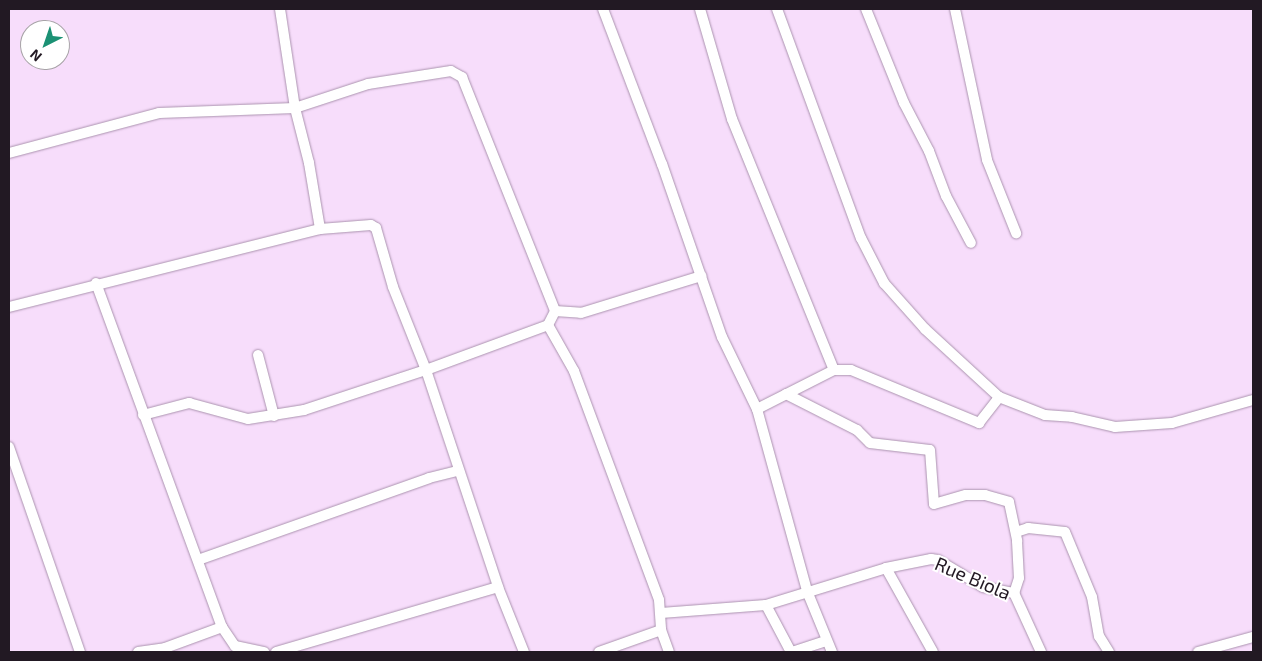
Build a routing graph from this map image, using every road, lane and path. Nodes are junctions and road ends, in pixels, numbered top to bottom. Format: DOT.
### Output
graph roads {
  1 [pos="280,9"];
  2 [pos="603,9"];
  3 [pos="700,9"];
  4 [pos="777,9"];
  5 [pos="866,9"];
  6 [pos="955,9"];
  7 [pos="295,108"];
  8 [pos="9,154"];
  9 [pos="320,229"];
  10 [pos="1016,233"];
  11 [pos="971,243"];
  12 [pos="701,276"];
  13 [pos="96,283"];
  14 [pos="9,307"];
  15 [pos="555,311"];
  16 [pos="548,325"];
  17 [pos="258,355"];
  18 [pos="426,370"];
  19 [pos="834,370"];
  20 [pos="786,394"];
  21 [pos="1000,397"];
  22 [pos="1253,400"];
  23 [pos="757,409"];
  24 [pos="143,415"];
  25 [pos="274,416"];
  26 [pos="9,447"];
  27 [pos="458,471"];
  28 [pos="1016,532"];
  29 [pos="198,560"];
  30 [pos="886,568"];
  31 [pos="498,587"];
  32 [pos="807,591"];
  33 [pos="1014,593"];
  34 [pos="766,605"];
  35 [pos="661,613"];
  36 [pos="222,627"];
  37 [pos="661,630"];
  38 [pos="1253,637"];
  39 [pos="826,642"];
  40 [pos="1238,648"];
  41 [pos="80,652"];
  42 [pos="138,652"];
  43 [pos="264,652"];
  44 [pos="276,652"];
  45 [pos="524,652"];
  46 [pos="599,652"];
  47 [pos="669,652"];
  48 [pos="792,652"];
  49 [pos="832,652"];
  50 [pos="933,652"];
  51 [pos="1041,652"];
  52 [pos="1109,652"];
  53 [pos="1198,652"];
  1 -- 7 [label="street"];
  2 -- 12 [label="street"];
  3 -- 19 [label="street"];
  4 -- 21 [label="street"];
  5 -- 11 [label="street"];
  6 -- 10 [label="street"];
  7 -- 8 [label="street"];
  7 -- 9 [label="street"];
  7 -- 15 [label="street"];
  9 -- 13 [label="street"];
  9 -- 18 [label="street"];
  12 -- 15 [label="street"];
  12 -- 23 [label="street"];
  13 -- 14 [label="street"];
  13 -- 24 [label="street"];
  15 -- 16 [label="street"];
  16 -- 18 [label="street"];
  16 -- 35 [label="street"];
  17 -- 25 [label="street"];
  18 -- 25 [label="street"];
  18 -- 27 [label="street"];
  19 -- 20 [label="street"];
  19 -- 21 [label="street"];
  20 -- 23 [label="street"];
  20 -- 28 [label="street"];
  21 -- 22 [label="street"];
  23 -- 32 [label="street"];
  24 -- 25 [label="street"];
  24 -- 29 [label="street"];
  26 -- 41 [label="street"];
  27 -- 29 [label="street"];
  27 -- 31 [label="street"];
  28 -- 33 [label="street"];
  28 -- 52 [label="street"];
  29 -- 36 [label="street"];
  30 -- 32 [label="street, Rue Biola"];
  30 -- 33 [label="street, Rue Biola"];
  30 -- 50 [label="street"];
  31 -- 44 [label="street"];
  31 -- 45 [label="street"];
  32 -- 34 [label="street, Rue Biola"];
  32 -- 39 [label="street"];
  33 -- 51 [label="street, Rue Biola"];
  34 -- 35 [label="street, Rue Biola"];
  34 -- 48 [label="street"];
  35 -- 37 [label="street"];
  36 -- 42 [label="street"];
  36 -- 43 [label="street"];
  37 -- 46 [label="street"];
  37 -- 47 [label="street"];
  38 -- 40 [label="street"];
  39 -- 48 [label="street"];
  39 -- 49 [label="street"];
  40 -- 53 [label="street"];
}
